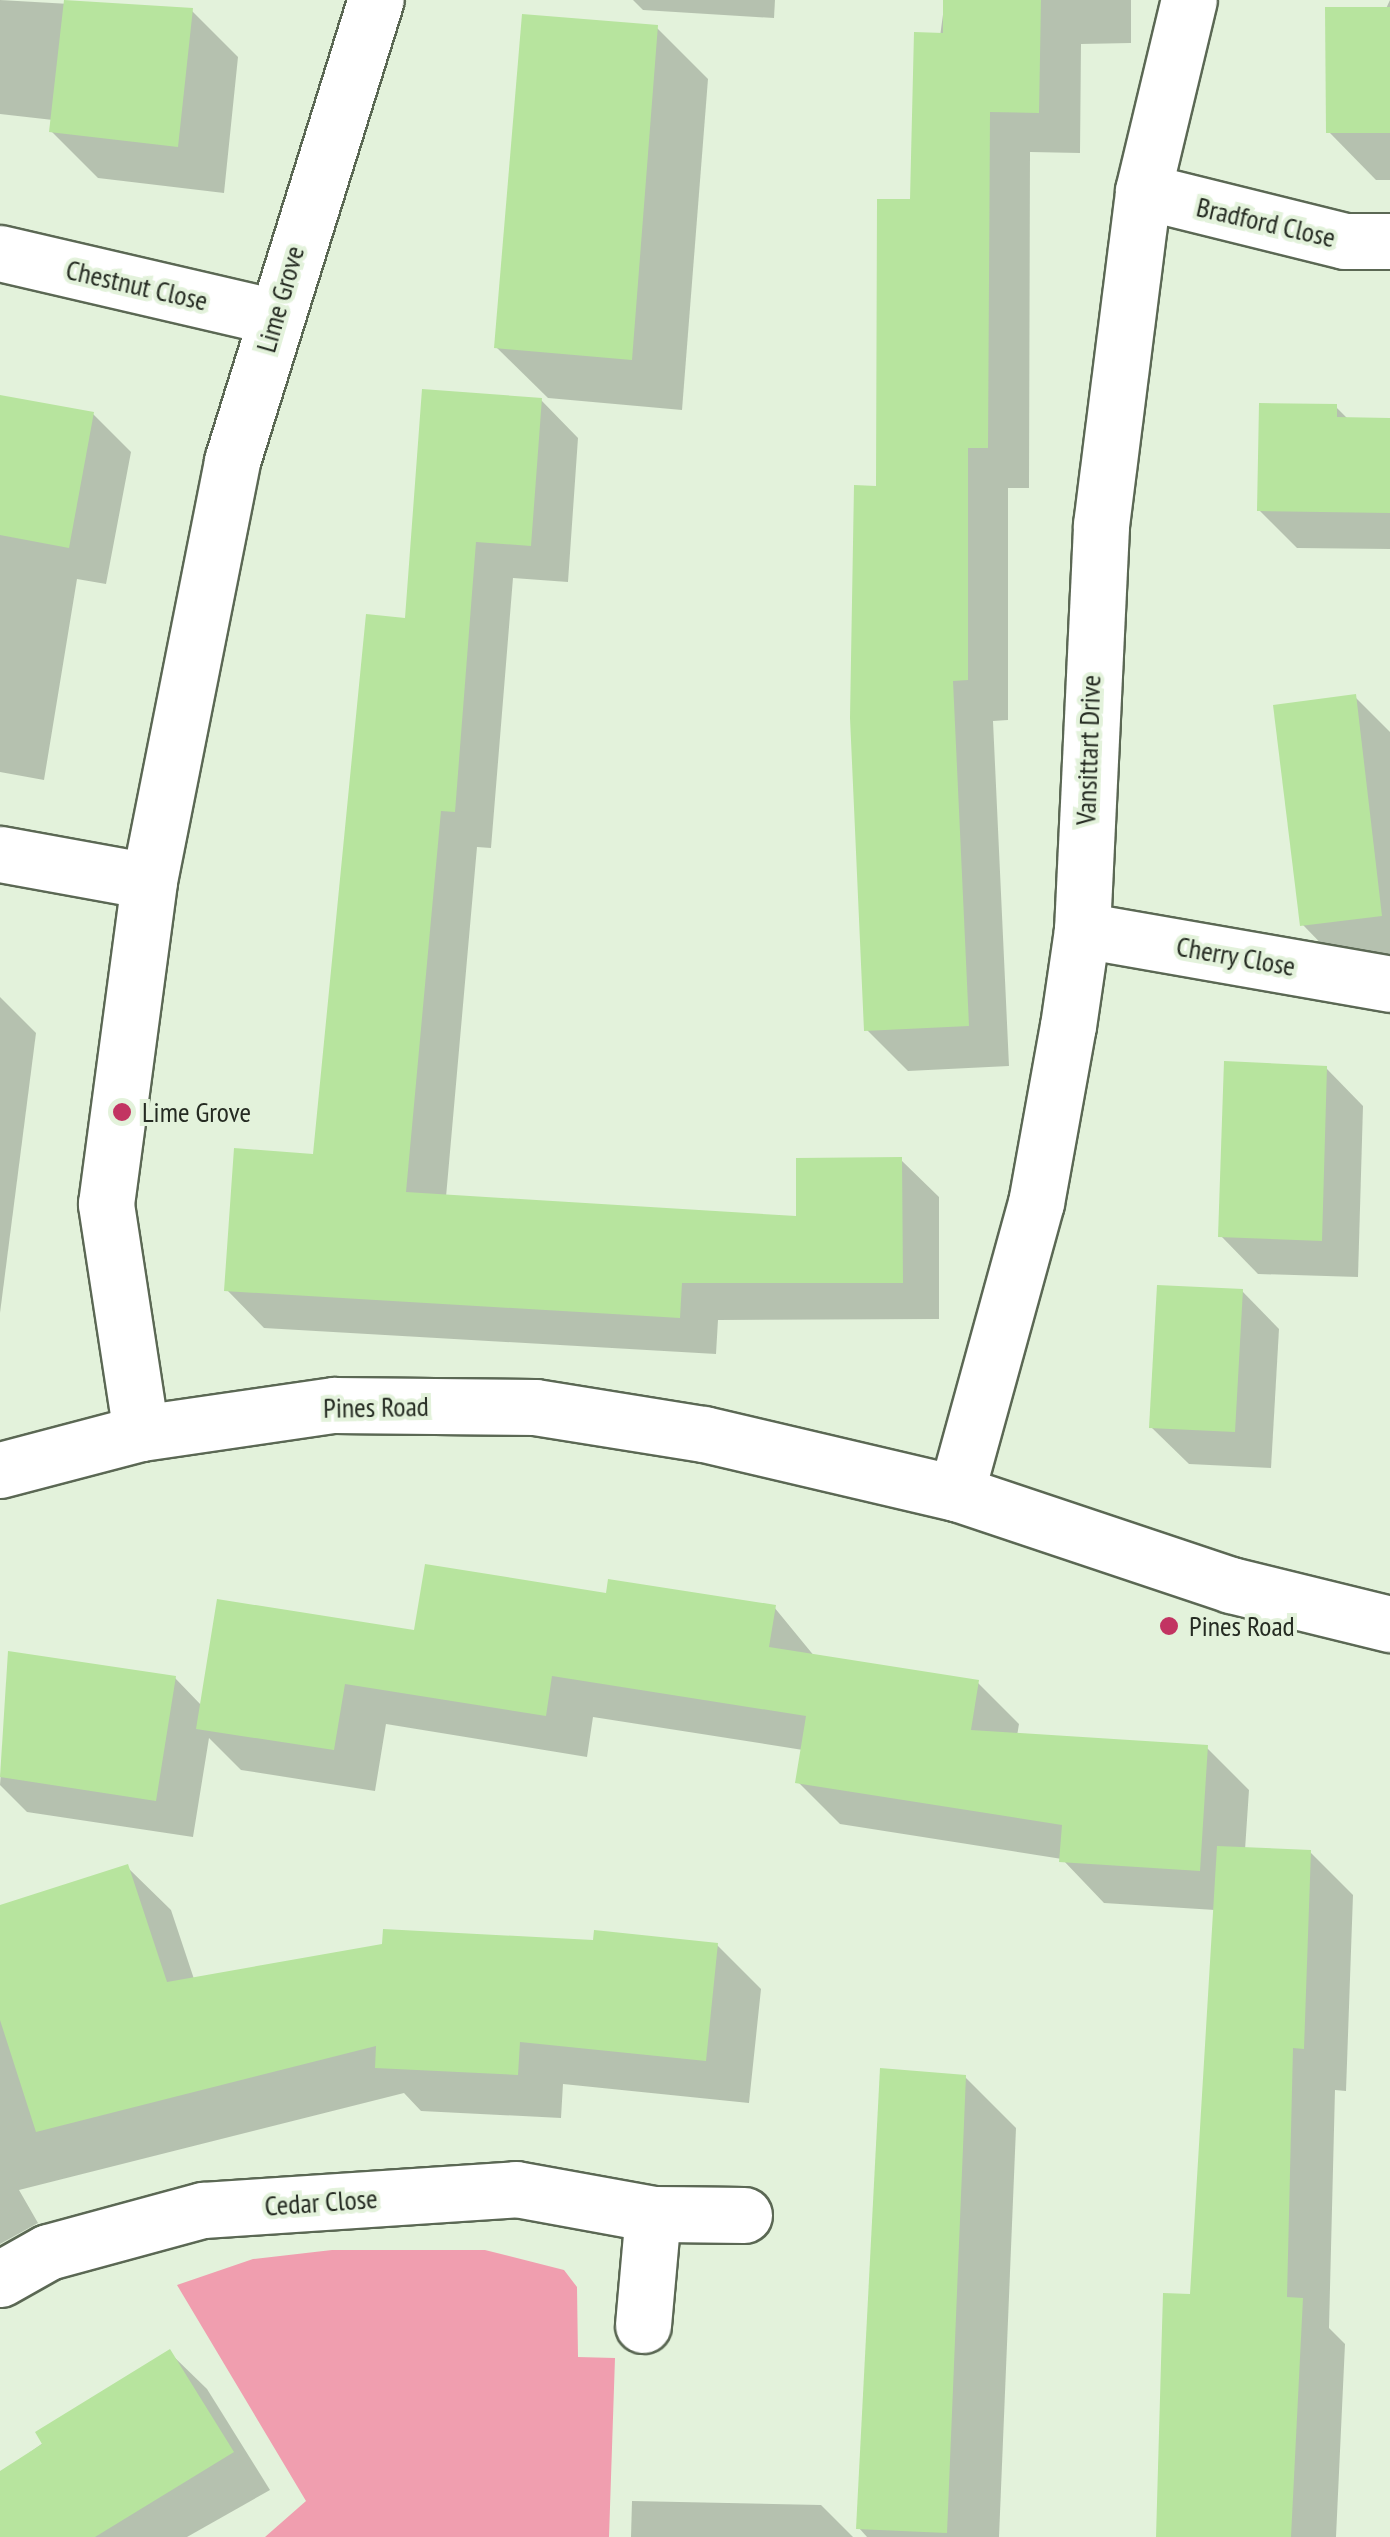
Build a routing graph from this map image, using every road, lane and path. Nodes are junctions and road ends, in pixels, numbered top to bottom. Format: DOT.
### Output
graph roads {
  1 [pos="376,0"];
  2 [pos="1189,0"];
  3 [pos="1143,191"];
  4 [pos="1390,240"];
  5 [pos="0,253"];
  6 [pos="275,316"];
  7 [pos="0,854"];
  8 [pos="149,881"];
  9 [pos="1082,930"];
  10 [pos="1390,984"];
  11 [pos="141,1433"];
  12 [pos="0,1470"];
  13 [pos="956,1494"];
  14 [pos="1390,1624"];
  15 [pos="653,2214"];
  16 [pos="744,2215"];
  17 [pos="0,2279"];
  18 [pos="643,2325"];
  1 -- 6 [label="street, Lime Grove"];
  2 -- 3 [label="street, Vansittart Drive"];
  3 -- 4 [label="street, Bradford Close"];
  3 -- 9 [label="street, Vansittart Drive"];
  5 -- 6 [label="street, Chestnut Close"];
  6 -- 8 [label="street, Lime Grove"];
  7 -- 8 [label="street"];
  8 -- 11 [label="street, Lime Grove"];
  9 -- 10 [label="street, Cherry Close"];
  9 -- 13 [label="street, Vansittart Drive"];
  11 -- 12 [label="street, Pines Road"];
  11 -- 13 [label="street, Pines Road"];
  13 -- 14 [label="street, Pines Road"];
  15 -- 16 [label="street, Cedar Close"];
  15 -- 17 [label="street, Cedar Close"];
  15 -- 18 [label="street"];
}
